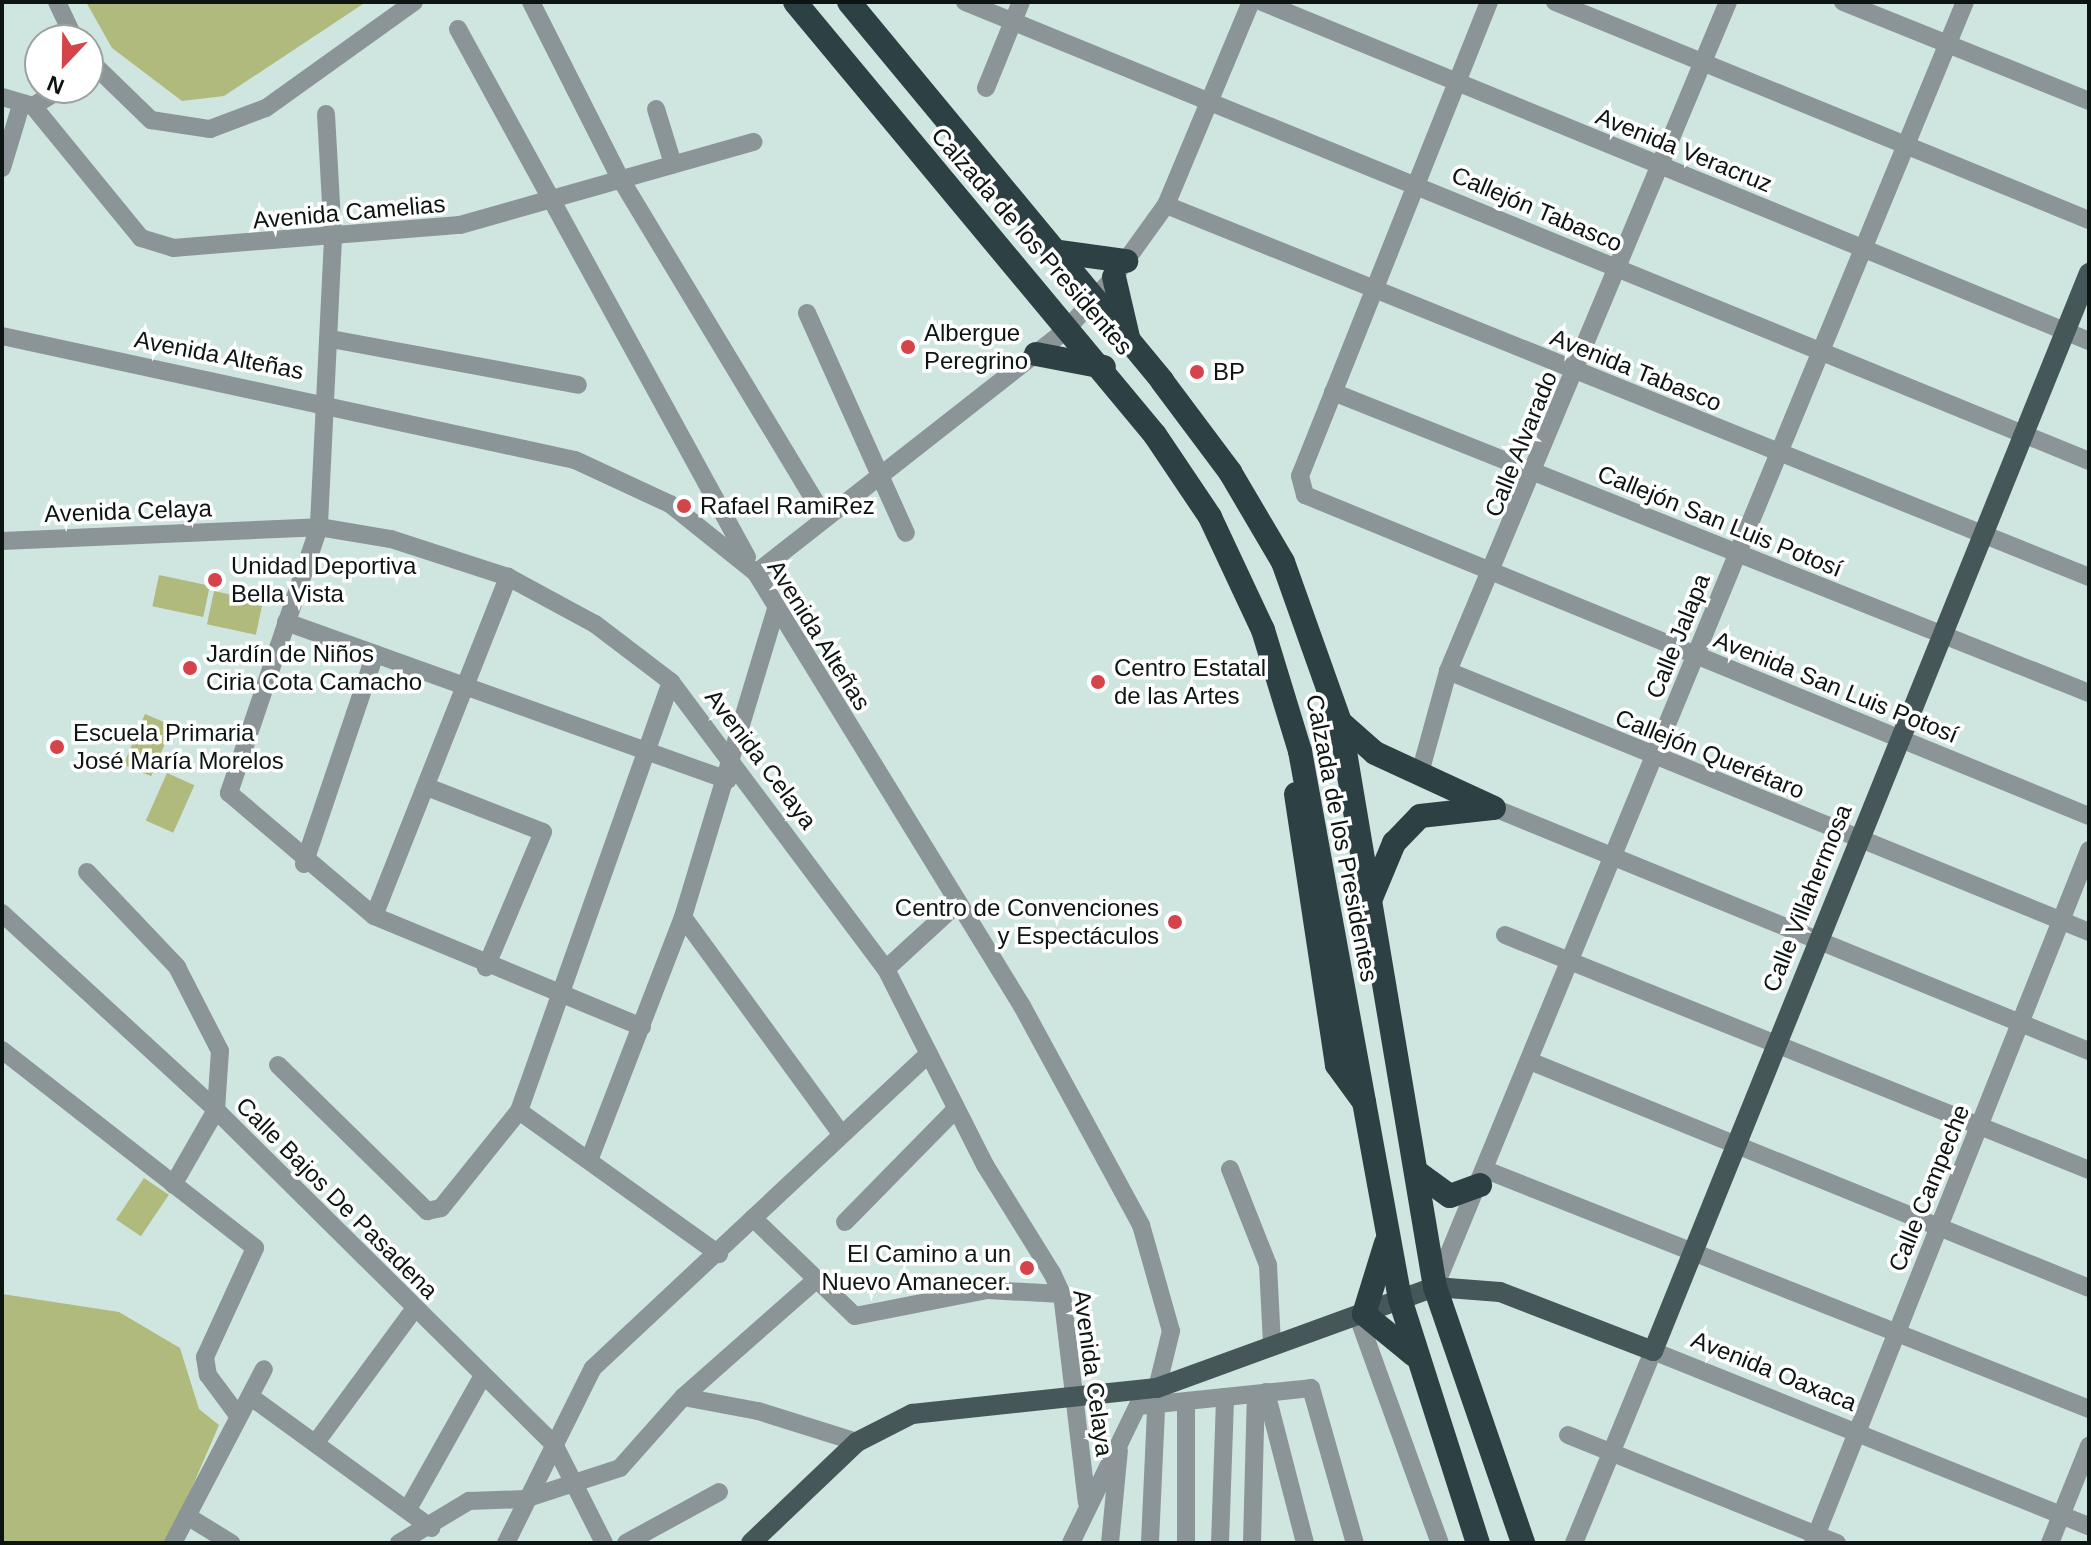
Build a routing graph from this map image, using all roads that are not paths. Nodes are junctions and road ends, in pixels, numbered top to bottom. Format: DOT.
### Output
graph roads {
  1 [pos="57,2"];
  2 [pos="414,2"];
  3 [pos="531,2"];
  4 [pos="795,2"];
  5 [pos="849,2"];
  6 [pos="965,2"];
  7 [pos="1021,2"];
  8 [pos="1251,2"];
  9 [pos="1262,2"];
  10 [pos="1489,2"];
  11 [pos="1555,2"];
  12 [pos="1728,2"];
  13 [pos="1843,2"];
  14 [pos="1965,2"];
  15 [pos="1013,22"];
  16 [pos="67,24"];
  17 [pos="458,29"];
  18 [pos="1948,45"];
  19 [pos="1704,62"];
  20 [pos="2,77"];
  21 [pos="104,78"];
  22 [pos="1456,82"];
  23 [pos="986,88"];
  24 [pos="1211,101"];
  25 [pos="2089,101"];
  26 [pos="16,102"];
  27 [pos="656,109"];
  28 [pos="326,114"];
  29 [pos="754,142"];
  30 [pos="1905,145"];
  31 [pos="673,164"];
  32 [pos="1661,167"];
  33 [pos="2,168"];
  34 [pos="620,178"];
  35 [pos="1413,183"];
  36 [pos="551,198"];
  37 [pos="1166,205"];
  38 [pos="2089,220"];
  39 [pos="333,238"];
  40 [pos="1862,249"];
  41 [pos="1052,251"];
  42 [pos="1120,269"];
  43 [pos="1618,269"];
  44 [pos="2089,273"];
  45 [pos="1372,288"];
  46 [pos="1093,301"];
  47 [pos="807,313"];
  48 [pos="1066,330"];
  49 [pos="2065,331"];
  50 [pos="2,336"];
  51 [pos="331,339"];
  52 [pos="2089,341"];
  53 [pos="1129,343"];
  54 [pos="1819,352"];
  55 [pos="1036,354"];
  56 [pos="1104,367"];
  57 [pos="1576,373"];
  58 [pos="578,385"];
  59 [pos="1333,392"];
  60 [pos="328,402"];
  61 [pos="2023,435"];
  62 [pos="1779,452"];
  63 [pos="2089,461"];
  64 [pos="878,473"];
  65 [pos="1535,473"];
  66 [pos="823,515"];
  67 [pos="319,527"];
  68 [pos="906,533"];
  69 [pos="1983,535"];
  70 [pos="2,541"];
  71 [pos="1736,553"];
  72 [pos="756,573"];
  73 [pos="1493,574"];
  74 [pos="508,577"];
  75 [pos="2089,577"];
  76 [pos="776,609"];
  77 [pos="286,622"];
  78 [pos="1941,636"];
  79 [pos="375,654"];
  80 [pos="1696,656"];
  81 [pos="1448,671"];
  82 [pos="671,682"];
  83 [pos="464,687"];
  84 [pos="2089,693"];
  85 [pos="1340,722"];
  86 [pos="1901,739"];
  87 [pos="650,751"];
  88 [pos="735,758"];
  89 [pos="1656,758"];
  90 [pos="1420,773"];
  91 [pos="728,780"];
  92 [pos="427,787"];
  93 [pos="1494,808"];
  94 [pos="2089,816"];
  95 [pos="1858,840"];
  96 [pos="2089,850"];
  97 [pos="1615,861"];
  98 [pos="304,864"];
  99 [pos="87,872"];
  100 [pos="1370,900"];
  101 [pos="957,904"];
  102 [pos="2,913"];
  103 [pos="374,916"];
  104 [pos="683,917"];
  105 [pos="2061,921"];
  106 [pos="2089,932"];
  107 [pos="1505,935"];
  108 [pos="1818,942"];
  109 [pos="1573,963"];
  110 [pos="486,967"];
  111 [pos="886,969"];
  112 [pos="560,995"];
  113 [pos="2019,1022"];
  114 [pos="642,1027"];
  115 [pos="1777,1045"];
  116 [pos="2,1050"];
  117 [pos="2089,1051"];
  118 [pos="929,1054"];
  119 [pos="1532,1062"];
  120 [pos="278,1065"];
  121 [pos="956,1109"];
  122 [pos="216,1110"];
  123 [pos="519,1111"];
  124 [pos="1980,1127"];
  125 [pos="840,1132"];
  126 [pos="1736,1145"];
  127 [pos="590,1158"];
  128 [pos="1230,1169"];
  129 [pos="2089,1170"];
  130 [pos="1418,1173"];
  131 [pos="1483,1178"];
  132 [pos="173,1185"];
  133 [pos="753,1218"];
  134 [pos="845,1222"];
  135 [pos="1940,1227"];
  136 [pos="1388,1235"];
  137 [pos="1694,1248"];
  138 [pos="719,1254"];
  139 [pos="817,1279"];
  140 [pos="1435,1287"];
  141 [pos="2089,1288"];
  142 [pos="1062,1294"];
  143 [pos="1400,1299"];
  144 [pos="413,1311"];
  145 [pos="1361,1316"];
  146 [pos="1898,1331"];
  147 [pos="1272,1344"];
  148 [pos="1653,1351"];
  149 [pos="1418,1359"];
  150 [pos="264,1369"];
  151 [pos="482,1377"];
  152 [pos="1074,1392"];
  153 [pos="1261,1393"];
  154 [pos="251,1397"];
  155 [pos="683,1397"];
  156 [pos="1225,1397"];
  157 [pos="1149,1398"];
  158 [pos="1186,1403"];
  159 [pos="2089,1409"];
  160 [pos="237,1414"];
  161 [pos="1857,1433"];
  162 [pos="1568,1435"];
  163 [pos="317,1441"];
  164 [pos="857,1442"];
  165 [pos="1120,1442"];
  166 [pos="555,1446"];
  167 [pos="2089,1446"];
  168 [pos="1612,1452"];
  169 [pos="574,1487"];
  170 [pos="719,1492"];
  171 [pos="525,1499"];
  172 [pos="1087,1503"];
  173 [pos="408,1509"];
  174 [pos="2061,1515"];
  175 [pos="187,1516"];
  176 [pos="2089,1526"];
  177 [pos="431,1528"];
  178 [pos="1815,1539"];
  179 [pos="173,1543"];
  180 [pos="231,1543"];
  181 [pos="399,1543"];
  182 [pos="506,1543"];
  183 [pos="604,1543"];
  184 [pos="626,1543"];
  185 [pos="751,1543"];
  186 [pos="1071,1543"];
  187 [pos="1110,1543"];
  188 [pos="1150,1543"];
  189 [pos="1186,1543"];
  190 [pos="1220,1543"];
  191 [pos="1252,1543"];
  192 [pos="1305,1543"];
  193 [pos="1355,1543"];
  194 [pos="1440,1543"];
  195 [pos="1478,1543"];
  196 [pos="1523,1543"];
  197 [pos="1574,1543"];
  198 [pos="1837,1543"];
  199 [pos="2050,1543"];
  1 -- 16 [label="street"];
  2 -- 21 [label="street"];
  3 -- 34 [label="street"];
  4 -- 48 [label="highway, Calzada de los Presidentes"];
  5 -- 41 [label="highway, Calzada de los Presidentes"];
  6 -- 15 [label="street, Callejón Tabasco"];
  7 -- 15 [label="street"];
  8 -- 24 [label="street"];
  9 -- 22 [label="street, Avenida Veracruz"];
  10 -- 22 [label="street"];
  11 -- 19 [label="street"];
  12 -- 19 [label="street, Calle Alvarado"];
  13 -- 18 [label="street"];
  14 -- 18 [label="street, Calle Jalapa"];
  15 -- 23 [label="street"];
  15 -- 24 [label="street, Callejón Tabasco"];
  17 -- 36 [label="street"];
  18 -- 25 [label="street"];
  18 -- 30 [label="street, Calle Jalapa"];
  19 -- 30 [label="street"];
  19 -- 32 [label="street, Calle Alvarado"];
  20 -- 26 [label="street"];
  22 -- 32 [label="street, Avenida Veracruz"];
  22 -- 35 [label="street"];
  24 -- 35 [label="street, Callejón Tabasco"];
  24 -- 37 [label="street"];
  26 -- 33 [label="street"];
  26 -- 39 [label="street, Avenida Camelias"];
  27 -- 31 [label="street"];
  28 -- 39 [label="street"];
  29 -- 31 [label="street, Avenida Camelias"];
  30 -- 38 [label="street"];
  30 -- 40 [label="street, Calle Jalapa"];
  31 -- 34 [label="street, Avenida Camelias"];
  32 -- 40 [label="street, Avenida Veracruz"];
  32 -- 43 [label="street, Calle Alvarado"];
  34 -- 36 [label="street, Avenida Camelias"];
  34 -- 66 [label="street"];
  35 -- 43 [label="street, Callejón Tabasco"];
  35 -- 45 [label="street"];
  36 -- 39 [label="street, Avenida Camelias"];
  36 -- 72 [label="street"];
  37 -- 42 [label="street"];
  37 -- 45 [label="street, Avenida Tabasco"];
  39 -- 51 [label="street"];
  40 -- 49 [label="street, Avenida Veracruz"];
  40 -- 54 [label="street, Calle Jalapa"];
  41 -- 42 [label="highway"];
  41 -- 46 [label="highway, Calzada de los Presidentes"];
  42 -- 46 [label="street"];
  42 -- 53 [label="highway"];
  43 -- 54 [label="street, Callejón Tabasco"];
  43 -- 57 [label="street, Calle Alvarado"];
  44 -- 49 [label="main road, Calle Villahermosa"];
  45 -- 57 [label="street, Avenida Tabasco"];
  45 -- 59 [label="street"];
  46 -- 48 [label="street"];
  46 -- 53 [label="highway, Calzada de los Presidentes"];
  47 -- 64 [label="street"];
  48 -- 55 [label="street"];
  48 -- 56 [label="highway, Calzada de los Presidentes"];
  49 -- 52 [label="street, Avenida Veracruz"];
  49 -- 61 [label="main road, Calle Villahermosa"];
  50 -- 60 [label="street, Avenida Alteñas"];
  51 -- 58 [label="street"];
  51 -- 60 [label="street"];
  53 -- 85 [label="highway, Calzada de los Presidentes"];
  54 -- 61 [label="street, Callejón Tabasco"];
  54 -- 62 [label="street, Calle Jalapa"];
  55 -- 56 [label="highway"];
  55 -- 64 [label="street"];
  56 -- 136 [label="highway, Calzada de los Presidentes"];
  57 -- 62 [label="street, Avenida Tabasco"];
  57 -- 65 [label="street, Calle Alvarado"];
  59 -- 65 [label="street, Callejón San Luis Potosí"];
  59 -- 73 [label="street, Avenida San Luis Potosí"];
  60 -- 67 [label="street"];
  60 -- 72 [label="street, Avenida Alteñas"];
  61 -- 63 [label="street, Callejón Tabasco"];
  61 -- 69 [label="main road, Calle Villahermosa"];
  62 -- 69 [label="street, Avenida Tabasco"];
  62 -- 71 [label="street, Calle Jalapa"];
  64 -- 66 [label="street"];
  64 -- 68 [label="street"];
  65 -- 71 [label="street, Callejón San Luis Potosí"];
  65 -- 73 [label="street, Calle Alvarado"];
  66 -- 72 [label="street"];
  67 -- 70 [label="street, Avenida Celaya"];
  67 -- 74 [label="street, Avenida Celaya"];
  67 -- 77 [label="street"];
  69 -- 75 [label="street, Avenida Tabasco"];
  69 -- 78 [label="main road, Calle Villahermosa"];
  71 -- 78 [label="street, Callejón San Luis Potosí"];
  71 -- 80 [label="street, Calle Jalapa"];
  72 -- 76 [label="street, Avenida Alteñas"];
  73 -- 80 [label="street, Avenida San Luis Potosí"];
  73 -- 81 [label="street, Calle Alvarado"];
  74 -- 82 [label="street, Avenida Celaya"];
  74 -- 83 [label="street"];
  76 -- 88 [label="street"];
  76 -- 101 [label="street, Avenida Alteñas"];
  77 -- 79 [label="street"];
  77 -- 98 [label="street"];
  78 -- 84 [label="street, Callejón San Luis Potosí"];
  78 -- 86 [label="main road, Calle Villahermosa"];
  79 -- 83 [label="street"];
  79 -- 98 [label="street"];
  80 -- 86 [label="street, Avenida San Luis Potosí"];
  80 -- 89 [label="street, Calle Jalapa"];
  81 -- 89 [label="street, Callejón Querétaro"];
  81 -- 90 [label="street, Calle Alvarado"];
  82 -- 87 [label="street"];
  82 -- 88 [label="street, Avenida Celaya"];
  83 -- 87 [label="street"];
  83 -- 92 [label="street"];
  85 -- 90 [label="highway"];
  85 -- 100 [label="highway, Calzada de los Presidentes"];
  86 -- 94 [label="street, Avenida San Luis Potosí"];
  86 -- 95 [label="main road, Calle Villahermosa"];
  87 -- 91 [label="street"];
  87 -- 112 [label="street"];
  88 -- 91 [label="street"];
  88 -- 111 [label="street, Avenida Celaya"];
  89 -- 95 [label="street, Callejón Querétaro"];
  89 -- 97 [label="street, Calle Jalapa"];
  90 -- 93 [label="highway"];
  91 -- 104 [label="street"];
  92 -- 103 [label="street"];
  92 -- 110 [label="street"];
  93 -- 97 [label="street"];
  93 -- 100 [label="highway"];
  95 -- 105 [label="street, Callejón Querétaro"];
  95 -- 108 [label="main road, Calle Villahermosa"];
  96 -- 105 [label="street, Calle Campeche"];
  97 -- 108 [label="street"];
  97 -- 109 [label="street, Calle Jalapa"];
  98 -- 103 [label="street"];
  99 -- 122 [label="street"];
  100 -- 130 [label="highway, Calzada de los Presidentes"];
  101 -- 111 [label="street"];
  101 -- 157 [label="street, Avenida Alteñas"];
  102 -- 122 [label="street, Calle Bajos De Pasadena"];
  103 -- 110 [label="street"];
  104 -- 114 [label="street"];
  104 -- 125 [label="street"];
  105 -- 106 [label="street, Callejón Querétaro"];
  105 -- 113 [label="street, Calle Campeche"];
  107 -- 109 [label="street"];
  108 -- 113 [label="street"];
  108 -- 115 [label="main road, Calle Villahermosa"];
  109 -- 115 [label="street"];
  109 -- 119 [label="street, Calle Jalapa"];
  110 -- 112 [label="street"];
  111 -- 118 [label="street, Avenida Celaya"];
  112 -- 114 [label="street"];
  112 -- 123 [label="street"];
  113 -- 117 [label="street"];
  113 -- 124 [label="street, Calle Campeche"];
  114 -- 127 [label="street"];
  115 -- 124 [label="street"];
  115 -- 126 [label="main road, Calle Villahermosa"];
  116 -- 132 [label="street"];
  118 -- 121 [label="street, Avenida Celaya"];
  118 -- 125 [label="street"];
  119 -- 126 [label="street"];
  119 -- 131 [label="street, Calle Jalapa"];
  120 -- 123 [label="street"];
  121 -- 134 [label="street"];
  121 -- 142 [label="street, Avenida Celaya"];
  122 -- 132 [label="street"];
  122 -- 144 [label="street, Calle Bajos De Pasadena"];
  123 -- 127 [label="street"];
  124 -- 129 [label="street"];
  124 -- 135 [label="street, Calle Campeche"];
  125 -- 133 [label="street"];
  126 -- 135 [label="street"];
  126 -- 137 [label="main road, Calle Villahermosa"];
  127 -- 138 [label="street"];
  128 -- 147 [label="street"];
  130 -- 131 [label="highway"];
  130 -- 140 [label="highway, Calzada de los Presidentes"];
  131 -- 137 [label="street"];
  131 -- 140 [label="street, Calle Jalapa"];
  132 -- 160 [label="street"];
  133 -- 138 [label="street"];
  133 -- 139 [label="street"];
  135 -- 141 [label="street"];
  135 -- 146 [label="street, Calle Campeche"];
  136 -- 143 [label="highway, Calzada de los Presidentes"];
  136 -- 145 [label="highway"];
  137 -- 146 [label="street"];
  137 -- 148 [label="main road, Calle Villahermosa"];
  138 -- 166 [label="street"];
  139 -- 142 [label="street"];
  139 -- 155 [label="street"];
  140 -- 143 [label="main road"];
  140 -- 148 [label="main road, Avenida Oaxaca"];
  140 -- 196 [label="highway, Calzada de los Presidentes"];
  142 -- 152 [label="street, Avenida Celaya"];
  143 -- 145 [label="main road"];
  143 -- 149 [label="highway, Calzada de los Presidentes"];
  144 -- 151 [label="street, Calle Bajos De Pasadena"];
  144 -- 163 [label="street"];
  145 -- 147 [label="main road"];
  145 -- 149 [label="highway"];
  145 -- 194 [label="street"];
  146 -- 159 [label="street"];
  146 -- 161 [label="street, Calle Campeche"];
  147 -- 157 [label="main road"];
  148 -- 161 [label="street, Avenida Oaxaca"];
  148 -- 168 [label="street, Calle Villahermosa"];
  149 -- 195 [label="highway, Calzada de los Presidentes"];
  150 -- 154 [label="street"];
  151 -- 166 [label="street, Calle Bajos De Pasadena"];
  151 -- 173 [label="street"];
  152 -- 157 [label="main road"];
  152 -- 164 [label="main road"];
  152 -- 172 [label="street, Avenida Celaya"];
  153 -- 156 [label="street"];
  153 -- 191 [label="street"];
  153 -- 192 [label="street"];
  153 -- 193 [label="street"];
  154 -- 160 [label="street"];
  154 -- 163 [label="street"];
  155 -- 164 [label="street"];
  155 -- 169 [label="street"];
  156 -- 158 [label="street"];
  156 -- 190 [label="street"];
  157 -- 158 [label="street"];
  157 -- 165 [label="street"];
  157 -- 188 [label="street"];
  158 -- 189 [label="street"];
  160 -- 175 [label="street"];
  161 -- 174 [label="street, Avenida Oaxaca"];
  161 -- 178 [label="street, Calle Campeche"];
  162 -- 168 [label="street"];
  163 -- 173 [label="street"];
  164 -- 185 [label="main road"];
  165 -- 172 [label="street"];
  165 -- 187 [label="street"];
  166 -- 169 [label="street, Calle Bajos De Pasadena"];
  166 -- 171 [label="street"];
  167 -- 174 [label="street"];
  168 -- 178 [label="street"];
  168 -- 197 [label="street, Calle Villahermosa"];
  169 -- 171 [label="street"];
  169 -- 183 [label="street, Calle Bajos De Pasadena"];
  170 -- 184 [label="street"];
  171 -- 177 [label="street"];
  171 -- 182 [label="street"];
  172 -- 186 [label="street"];
  173 -- 177 [label="street"];
  174 -- 176 [label="street, Avenida Oaxaca"];
  174 -- 199 [label="street"];
  175 -- 179 [label="street"];
  175 -- 180 [label="street"];
  177 -- 181 [label="street"];
  178 -- 198 [label="street"];
}
